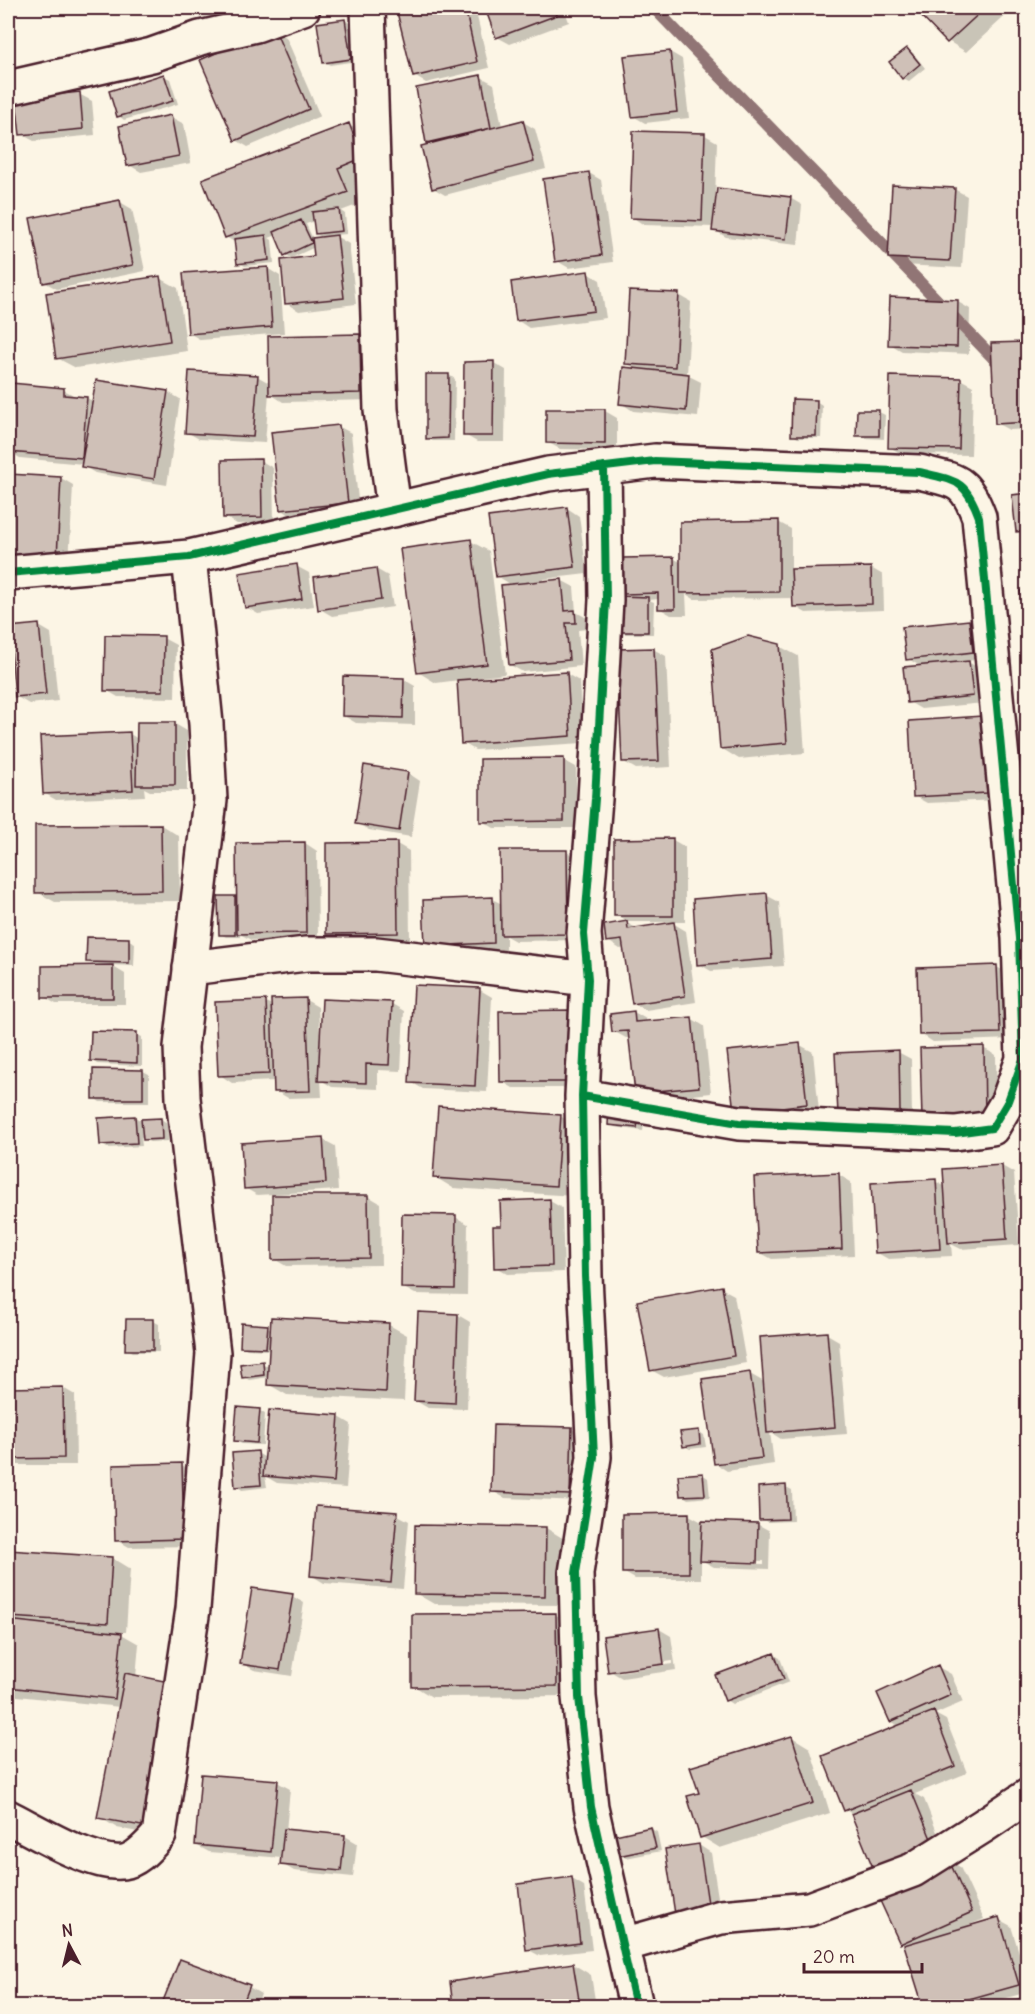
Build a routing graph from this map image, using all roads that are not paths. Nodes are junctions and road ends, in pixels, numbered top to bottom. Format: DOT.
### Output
graph roads {
  1 [pos="303,8"];
  2 [pos="368,8"];
  3 [pos="8,88"];
  4 [pos="604,467"];
  5 [pos="394,510"];
  6 [pos="189,557"];
  7 [pos="8,573"];
  8 [pos="190,968"];
  9 [pos="588,979"];
  10 [pos="582,1096"];
  11 [pos="1028,1796"];
  12 [pos="8,1817"];
  13 [pos="623,1945"];
  14 [pos="636,2007"];
  1 -- 3 [label="street"];
  2 -- 5 [label="street"];
  4 -- 5 [label="street"];
  4 -- 9 [label="street"];
  4 -- 10 [label="street"];
  5 -- 6 [label="street"];
  6 -- 7 [label="street"];
  6 -- 8 [label="street"];
  8 -- 9 [label="street"];
  8 -- 12 [label="street"];
  9 -- 10 [label="street"];
  10 -- 13 [label="street"];
  11 -- 13 [label="street"];
  13 -- 14 [label="street"];
}
